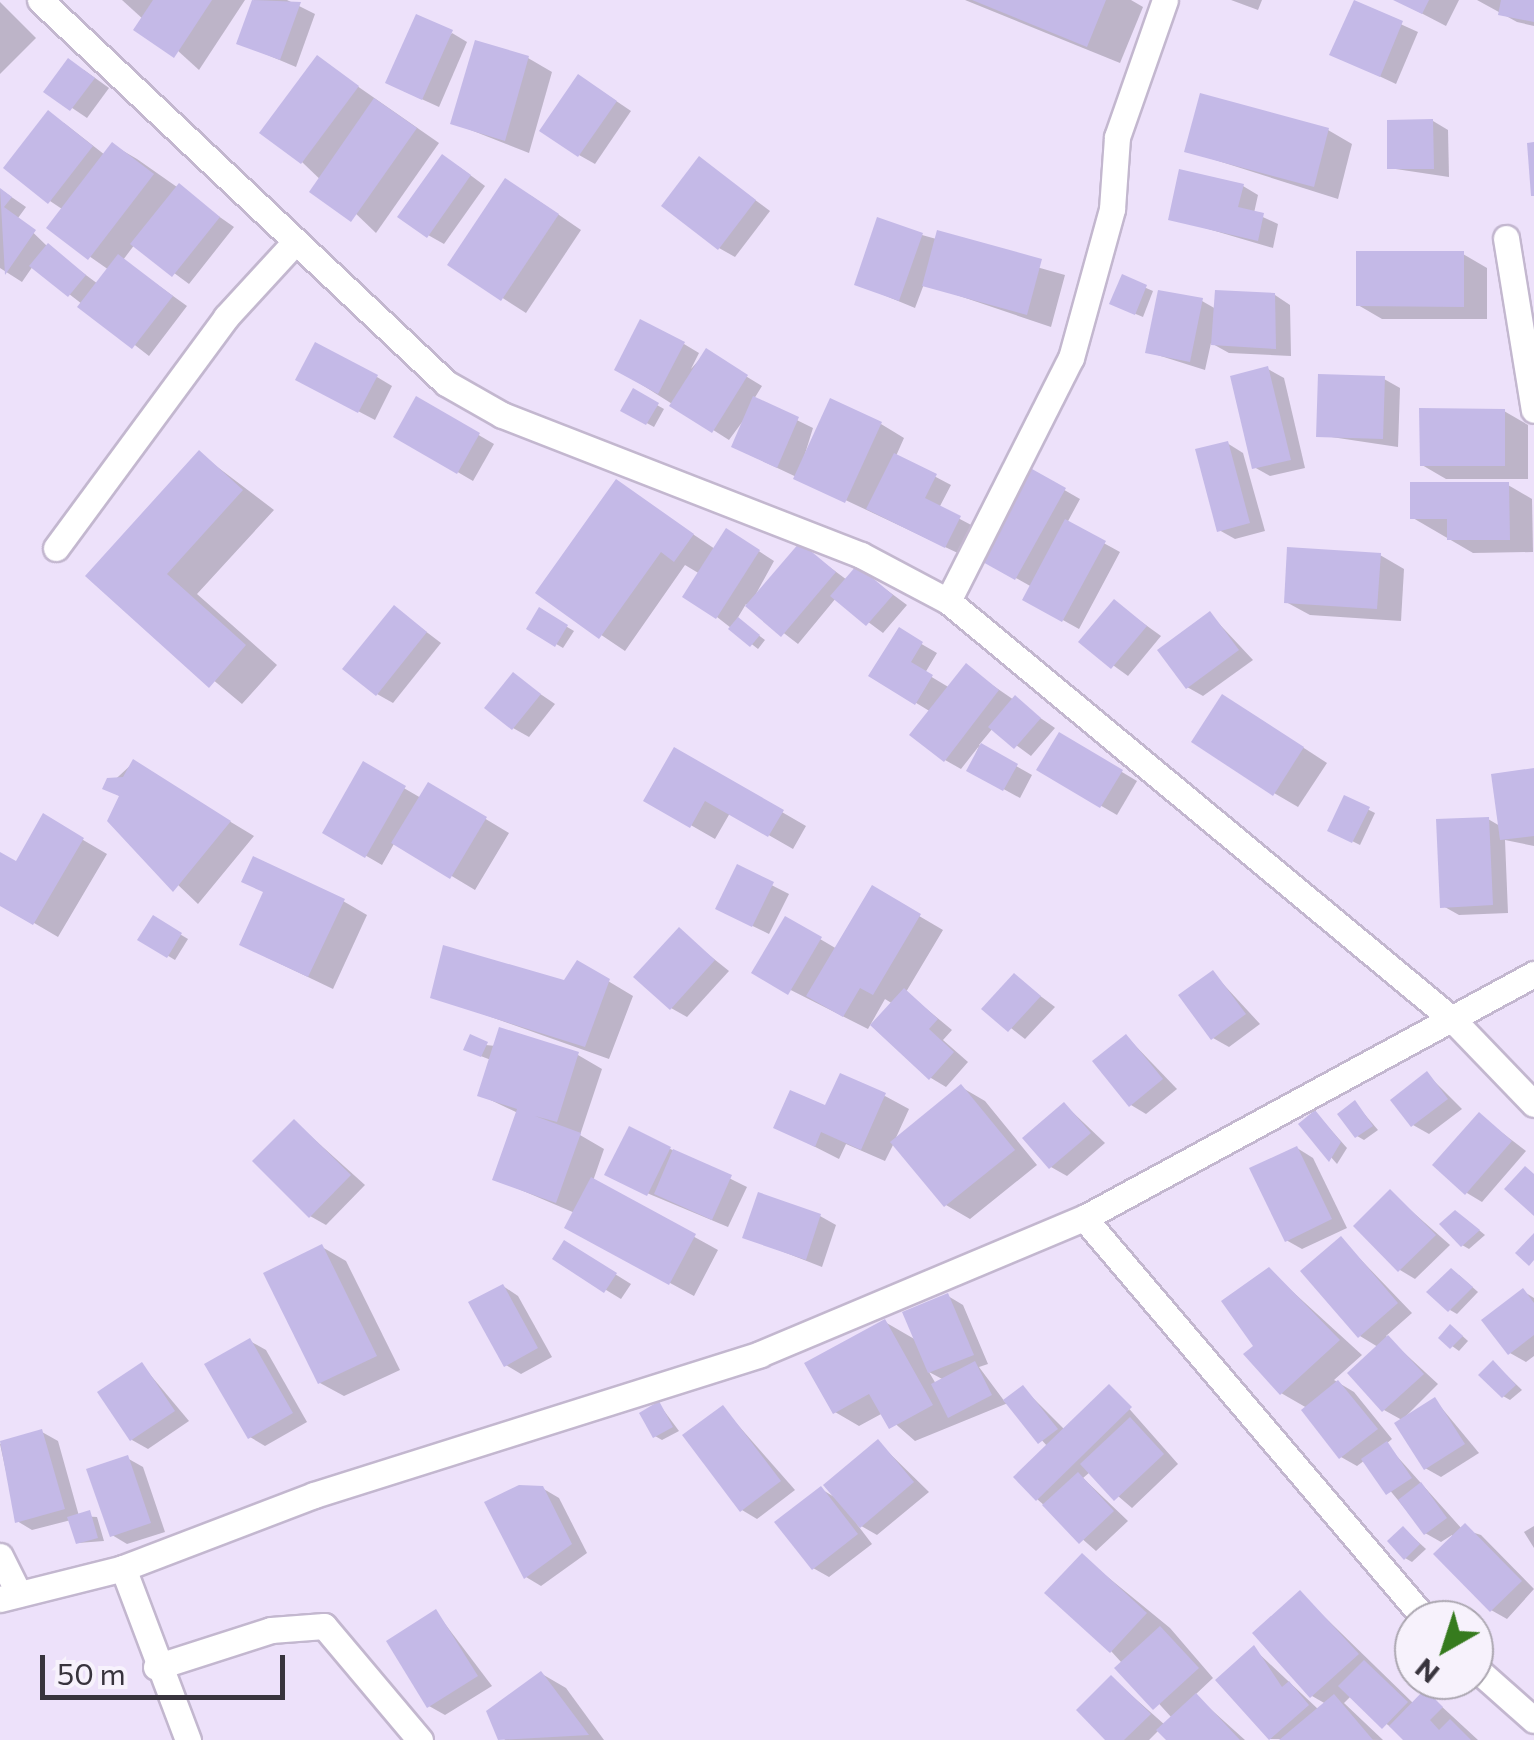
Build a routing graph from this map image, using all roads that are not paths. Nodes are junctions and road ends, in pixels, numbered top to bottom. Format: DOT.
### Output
graph roads {
  1 [pos="40,0"];
  2 [pos="1165,0"];
  3 [pos="1506,238"];
  4 [pos="294,243"];
  5 [pos="1534,410"];
  6 [pos="56,548"];
  7 [pos="948,601"];
  8 [pos="1534,974"];
  9 [pos="1454,1021"];
  10 [pos="1534,1104"];
  11 [pos="1084,1218"];
  12 [pos="0,1556"];
  13 [pos="123,1568"];
  14 [pos="9,1596"];
  15 [pos="1409,1600"];
  16 [pos="156,1667"];
  17 [pos="1494,1684"];
  18 [pos="1534,1720"];
  19 [pos="188,1740"];
  20 [pos="420,1740"];
  1 -- 4 [label="street"];
  2 -- 7 [label="street"];
  3 -- 5 [label="street"];
  4 -- 6 [label="street"];
  4 -- 7 [label="street"];
  7 -- 9 [label="street"];
  8 -- 9 [label="street"];
  9 -- 10 [label="street"];
  9 -- 11 [label="street"];
  11 -- 13 [label="street"];
  11 -- 15 [label="street"];
  12 -- 14 [label="street"];
  13 -- 14 [label="street"];
  13 -- 16 [label="street"];
  16 -- 19 [label="street"];
  16 -- 20 [label="street"];
  17 -- 18 [label="street"];
}
